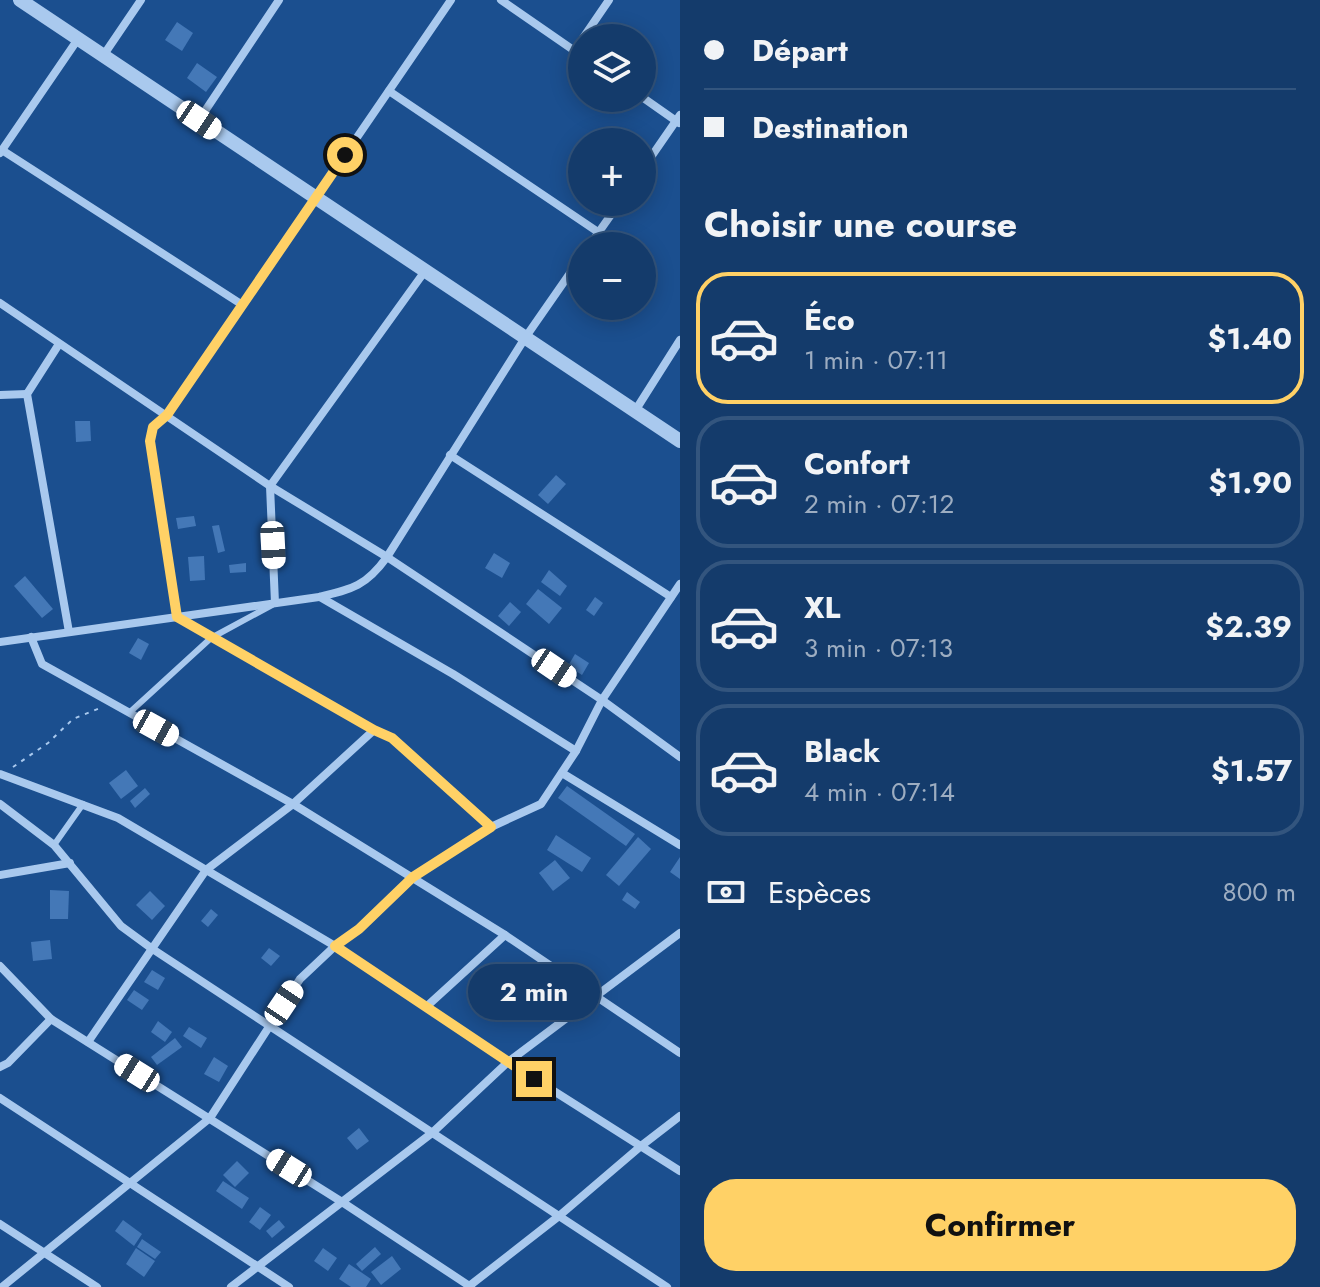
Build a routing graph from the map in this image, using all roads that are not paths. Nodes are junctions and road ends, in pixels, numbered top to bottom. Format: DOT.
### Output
graph roads {
  1 [pos="20,0"];
  2 [pos="141,0"];
  3 [pos="279,0"];
  4 [pos="451,0"];
  5 [pos="501,0"];
  6 [pos="609,0"];
  7 [pos="593,24"];
  8 [pos="78,39"];
  9 [pos="568,46"];
  10 [pos="103,56"];
  11 [pos="389,91"];
  12 [pos="656,106"];
  13 [pos="199,120"];
  14 [pos="679,120"];
  15 [pos="1,151"];
  16 [pos="656,151"];
  17 [pos="316,198"];
  18 [pos="610,216"];
  19 [pos="598,232"];
  20 [pos="425,271"];
  21 [pos="568,276"];
  22 [pos="0,303"];
  23 [pos="241,304"];
  24 [pos="525,338"];
  25 [pos="680,340"];
  26 [pos="59,344"];
  27 [pos="27,394"];
  28 [pos="0,395"];
  29 [pos="635,411"];
  30 [pos="167,415"];
  31 [pos="680,441"];
  32 [pos="450,455"];
  33 [pos="270,486"];
  34 [pos="387,557"];
  35 [pos="680,584"];
  36 [pos="319,597"];
  37 [pos="671,597"];
  38 [pos="275,603"];
  39 [pos="177,617"];
  40 [pos="69,632"];
  41 [pos="31,637"];
  42 [pos="211,638"];
  43 [pos="0,642"];
  44 [pos="602,700"];
  45 [pos="129,713"];
  46 [pos="374,730"];
  47 [pos="576,751"];
  48 [pos="680,757"];
  49 [pos="562,773"];
  50 [pos="1,774"];
  51 [pos="0,804"];
  52 [pos="83,804"];
  53 [pos="293,804"];
  54 [pos="491,827"];
  55 [pos="54,845"];
  56 [pos="680,845"];
  57 [pos="70,863"];
  58 [pos="206,870"];
  59 [pos="0,875"];
  60 [pos="413,877"];
  61 [pos="679,934"];
  62 [pos="505,935"];
  63 [pos="335,946"];
  64 [pos="151,948"];
  65 [pos="0,966"];
  66 [pos="596,995"];
  67 [pos="426,1007"];
  68 [pos="51,1019"];
  69 [pos="268,1027"];
  70 [pos="88,1042"];
  71 [pos="680,1053"];
  72 [pos="508,1062"];
  73 [pos="0,1067"];
  74 [pos="0,1098"];
  75 [pos="680,1116"];
  76 [pos="210,1118"];
  77 [pos="432,1133"];
  78 [pos="641,1146"];
  79 [pos="680,1171"];
  80 [pos="129,1184"];
  81 [pos="342,1202"];
  82 [pos="559,1216"];
  83 [pos="0,1224"];
  84 [pos="44,1251"];
  85 [pos="256,1266"];
  86 [pos="2,1287"];
  87 [pos="97,1287"];
  88 [pos="231,1287"];
  89 [pos="289,1287"];
  90 [pos="469,1287"];
  91 [pos="667,1287"];
  1 -- 8 [label="street"];
  2 -- 10 [label="street"];
  3 -- 13 [label="street"];
  4 -- 11 [label="street"];
  5 -- 9 [label="street"];
  6 -- 7 [label="street"];
  8 -- 10 [label="street"];
  8 -- 15 [label="street"];
  10 -- 13 [label="street"];
  11 -- 17 [label="street"];
  11 -- 19 [label="street"];
  12 -- 14 [label="street"];
  13 -- 17 [label="street"];
  14 -- 16 [label="street"];
  15 -- 23 [label="street"];
  17 -- 20 [label="street"];
  17 -- 23 [label="street"];
  18 -- 19 [label="street"];
  20 -- 24 [label="street"];
  20 -- 33 [label="street"];
  21 -- 24 [label="street"];
  22 -- 26 [label="street"];
  23 -- 30 [label="street"];
  24 -- 29 [label="street"];
  24 -- 32 [label="street"];
  25 -- 29 [label="street"];
  26 -- 27 [label="street"];
  26 -- 30 [label="street"];
  27 -- 28 [label="street"];
  27 -- 40 [label="street"];
  29 -- 31 [label="street"];
  30 -- 33 [label="street"];
  30 -- 39 [label="street"];
  32 -- 34 [label="street"];
  32 -- 37 [label="street"];
  33 -- 34 [label="street"];
  33 -- 38 [label="street"];
  34 -- 36 [label="street"];
  34 -- 44 [label="street"];
  35 -- 37 [label="street"];
  36 -- 38 [label="street"];
  36 -- 47 [label="street"];
  37 -- 44 [label="street"];
  38 -- 39 [label="street"];
  38 -- 42 [label="lane"];
  39 -- 40 [label="street"];
  39 -- 42 [label="street"];
  40 -- 41 [label="street"];
  41 -- 43 [label="street"];
  41 -- 45 [label="street"];
  42 -- 45 [label="lane"];
  42 -- 46 [label="street"];
  44 -- 47 [label="street"];
  44 -- 48 [label="street"];
  45 -- 53 [label="street"];
  46 -- 53 [label="street"];
  46 -- 54 [label="street"];
  47 -- 49 [label="street"];
  49 -- 54 [label="street"];
  49 -- 56 [label="street"];
  50 -- 52 [label="street"];
  51 -- 55 [label="street"];
  52 -- 55 [label="lane"];
  52 -- 58 [label="street"];
  53 -- 58 [label="street"];
  53 -- 60 [label="street"];
  54 -- 60 [label="street"];
  55 -- 57 [label="street"];
  57 -- 59 [label="street"];
  57 -- 64 [label="street"];
  58 -- 63 [label="street"];
  58 -- 64 [label="street"];
  60 -- 62 [label="street"];
  60 -- 63 [label="street"];
  61 -- 66 [label="street"];
  62 -- 66 [label="street"];
  62 -- 67 [label="street"];
  63 -- 67 [label="street"];
  63 -- 69 [label="street"];
  64 -- 69 [label="street"];
  64 -- 70 [label="street"];
  65 -- 68 [label="street"];
  66 -- 71 [label="street"];
  66 -- 72 [label="street"];
  67 -- 72 [label="street"];
  68 -- 70 [label="street"];
  68 -- 73 [label="street"];
  69 -- 76 [label="street"];
  69 -- 77 [label="street"];
  70 -- 76 [label="street"];
  72 -- 77 [label="street"];
  72 -- 78 [label="street"];
  74 -- 80 [label="street"];
  75 -- 78 [label="street"];
  76 -- 80 [label="street"];
  76 -- 81 [label="street"];
  77 -- 81 [label="street"];
  77 -- 82 [label="street"];
  78 -- 79 [label="street"];
  78 -- 82 [label="street"];
  80 -- 84 [label="street"];
  80 -- 85 [label="street"];
  81 -- 85 [label="street"];
  81 -- 90 [label="street"];
  82 -- 90 [label="street"];
  82 -- 91 [label="street"];
  83 -- 84 [label="street"];
  84 -- 86 [label="street"];
  84 -- 87 [label="street"];
  85 -- 88 [label="street"];
  85 -- 89 [label="street"];
}
